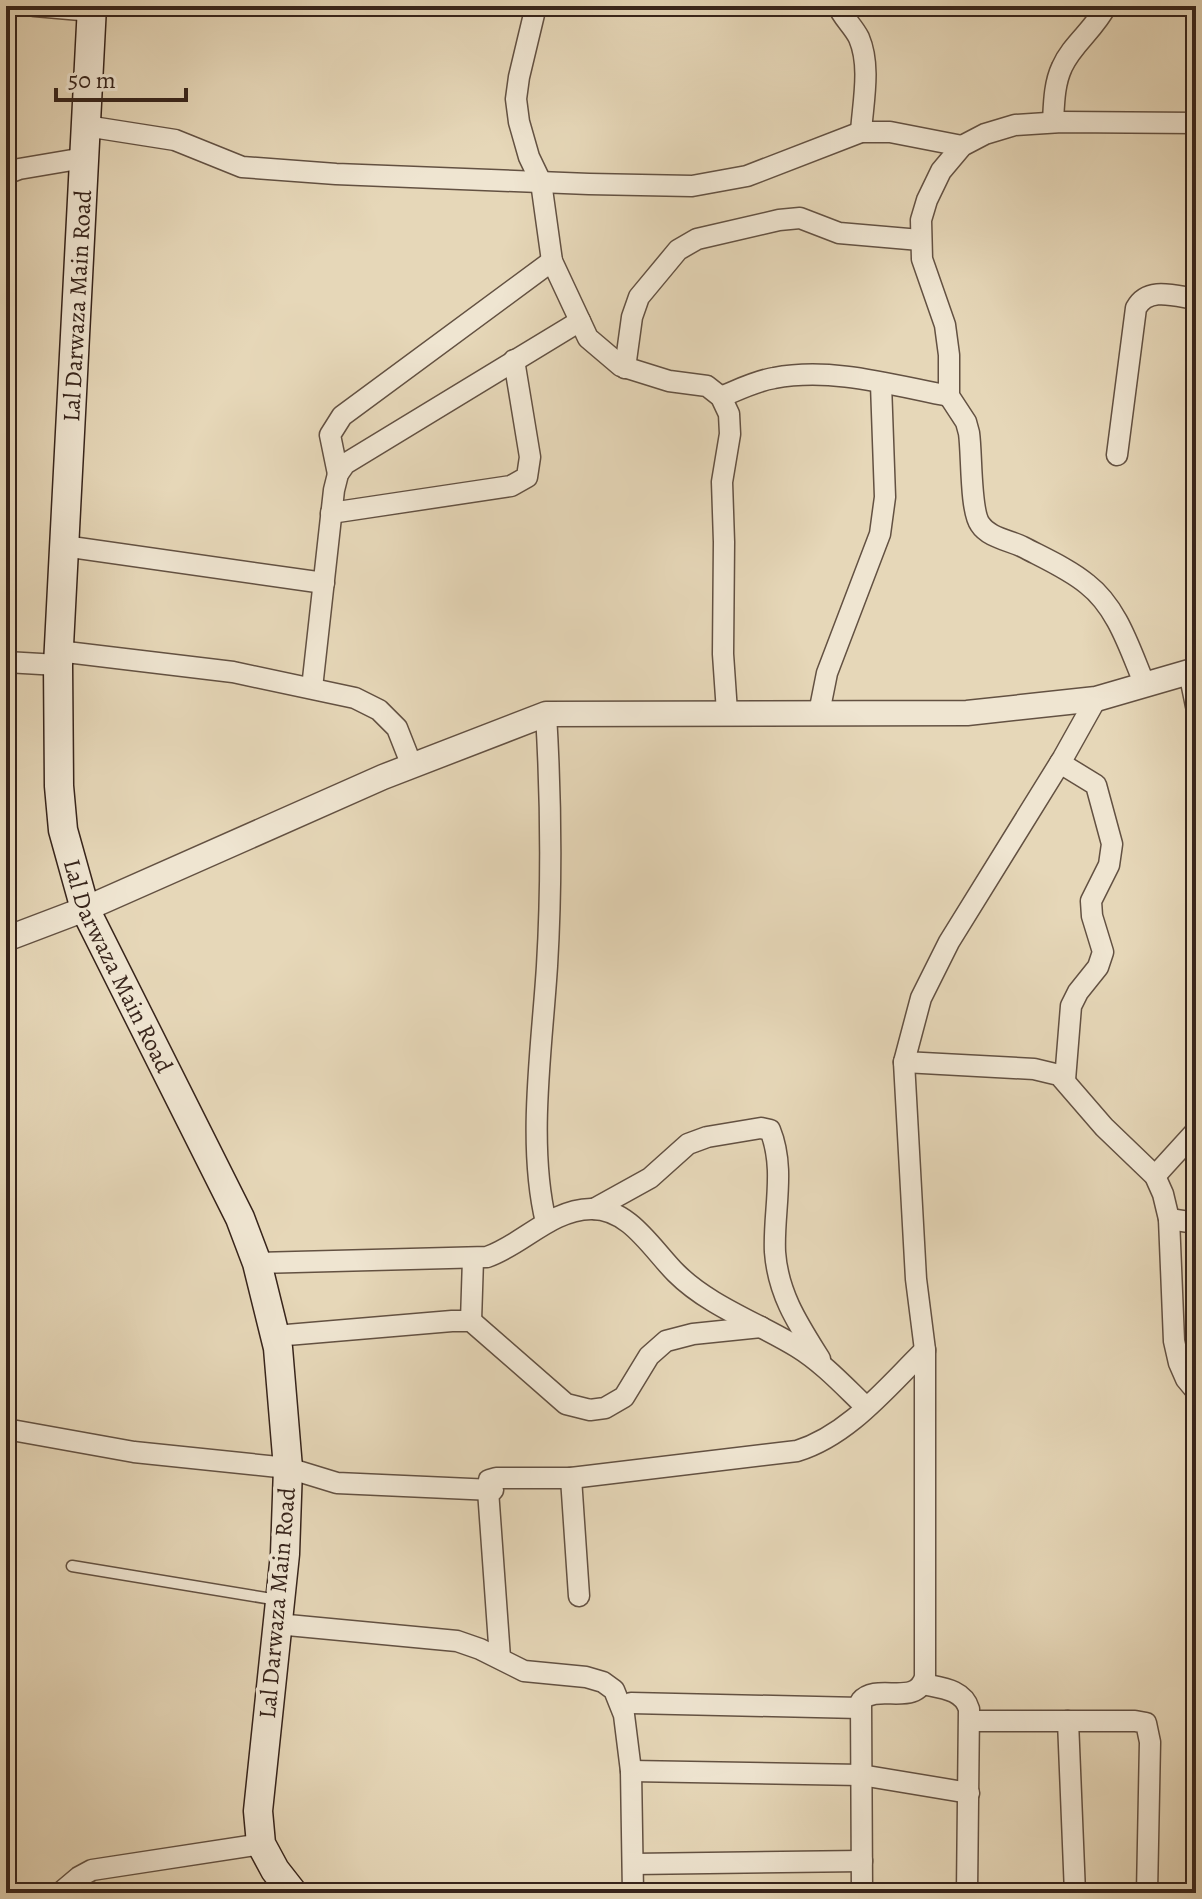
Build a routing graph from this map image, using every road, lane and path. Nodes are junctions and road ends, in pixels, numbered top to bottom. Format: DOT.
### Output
graph roads {
  1 [pos="35,6"];
  2 [pos="536,6"];
  3 [pos="838,6"];
  4 [pos="1106,6"];
  5 [pos="92,8"];
  6 [pos="1053,122"];
  7 [pos="1196,123"];
  8 [pos="86,126"];
  9 [pos="861,132"];
  10 [pos="962,146"];
  11 [pos="84,158"];
  12 [pos="6,174"];
  13 [pos="541,182"];
  14 [pos="920,240"];
  15 [pos="552,261"];
  16 [pos="1196,299"];
  17 [pos="580,321"];
  18 [pos="514,360"];
  19 [pos="625,368"];
  20 [pos="881,384"];
  21 [pos="949,396"];
  22 [pos="721,397"];
  23 [pos="1117,455"];
  24 [pos="338,474"];
  25 [pos="331,513"];
  26 [pos="64,546"];
  27 [pos="324,583"];
  28 [pos="58,658"];
  29 [pos="6,662"];
  30 [pos="1192,671"];
  31 [pos="1145,685"];
  32 [pos="312,688"];
  33 [pos="1096,699"];
  34 [pos="1196,706"];
  35 [pos="727,712"];
  36 [pos="819,713"];
  37 [pos="546,714"];
  38 [pos="1060,763"];
  39 [pos="412,766"];
  40 [pos="85,909"];
  41 [pos="6,939"];
  42 [pos="904,1062"];
  43 [pos="1065,1080"];
  44 [pos="1196,1131"];
  45 [pos="1155,1176"];
  46 [pos="594,1209"];
  47 [pos="1169,1219"];
  48 [pos="546,1222"];
  49 [pos="1196,1223"];
  50 [pos="473,1259"];
  51 [pos="257,1263"];
  52 [pos="471,1321"];
  53 [pos="761,1327"];
  54 [pos="275,1336"];
  55 [pos="925,1350"];
  56 [pos="824,1366"];
  57 [pos="1196,1391"];
  58 [pos="866,1407"];
  59 [pos="6,1429"];
  60 [pos="288,1468"];
  61 [pos="571,1478"];
  62 [pos="490,1490"];
  63 [pos="72,1566"];
  64 [pos="579,1596"];
  65 [pos="278,1612"];
  66 [pos="500,1658"];
  67 [pos="923,1684"];
  68 [pos="631,1703"];
  69 [pos="860,1708"];
  70 [pos="971,1721"];
  71 [pos="1068,1721"];
  72 [pos="631,1771"];
  73 [pos="861,1775"];
  74 [pos="969,1793"];
  75 [pos="261,1844"];
  76 [pos="862,1861"];
  77 [pos="633,1864"];
  78 [pos="60,1893"];
  79 [pos="293,1893"];
  80 [pos="633,1893"];
  81 [pos="862,1893"];
  82 [pos="967,1893"];
  83 [pos="1075,1893"];
  84 [pos="1147,1893"];
  1 -- 5 [label="street"];
  2 -- 13 [label="street"];
  3 -- 9 [label="street"];
  4 -- 6 [label="street"];
  5 -- 8 [label="main road, Lal Darwaza Main Road"];
  6 -- 7 [label="street"];
  6 -- 10 [label="street"];
  8 -- 11 [label="main road, Lal Darwaza Main Road"];
  8 -- 13 [label="street"];
  9 -- 10 [label="street"];
  9 -- 13 [label="street"];
  10 -- 14 [label="street"];
  11 -- 12 [label="street"];
  11 -- 26 [label="main road, Lal Darwaza Main Road"];
  13 -- 15 [label="street"];
  14 -- 19 [label="street"];
  14 -- 21 [label="street"];
  15 -- 17 [label="street"];
  15 -- 24 [label="street"];
  16 -- 23 [label="street"];
  17 -- 18 [label="street"];
  17 -- 19 [label="street"];
  18 -- 24 [label="street"];
  18 -- 25 [label="street"];
  19 -- 22 [label="street"];
  20 -- 21 [label="street"];
  20 -- 22 [label="street"];
  20 -- 36 [label="street"];
  21 -- 31 [label="street"];
  22 -- 35 [label="street"];
  24 -- 25 [label="street"];
  25 -- 27 [label="street"];
  26 -- 27 [label="street"];
  26 -- 28 [label="main road, Lal Darwaza Main Road"];
  27 -- 32 [label="street"];
  28 -- 29 [label="street"];
  28 -- 32 [label="street"];
  28 -- 40 [label="main road, Lal Darwaza Main Road"];
  30 -- 31 [label="street"];
  30 -- 34 [label="street"];
  31 -- 33 [label="street"];
  32 -- 39 [label="street"];
  33 -- 36 [label="street"];
  33 -- 38 [label="street"];
  35 -- 36 [label="street"];
  35 -- 37 [label="street"];
  37 -- 39 [label="street"];
  37 -- 48 [label="street"];
  38 -- 42 [label="street"];
  38 -- 43 [label="street"];
  39 -- 40 [label="street"];
  40 -- 41 [label="street"];
  40 -- 51 [label="main road, Lal Darwaza Main Road"];
  42 -- 43 [label="street"];
  42 -- 55 [label="street"];
  43 -- 45 [label="street"];
  44 -- 45 [label="street"];
  45 -- 47 [label="street"];
  46 -- 48 [label="street"];
  46 -- 53 [label="street"];
  46 -- 56 [label="street"];
  47 -- 49 [label="street"];
  47 -- 57 [label="street"];
  48 -- 50 [label="street"];
  50 -- 51 [label="street"];
  50 -- 52 [label="street"];
  51 -- 54 [label="main road, Lal Darwaza Main Road"];
  52 -- 53 [label="street"];
  52 -- 54 [label="street"];
  53 -- 56 [label="street"];
  54 -- 60 [label="main road, Lal Darwaza Main Road"];
  55 -- 58 [label="street"];
  55 -- 67 [label="street"];
  56 -- 58 [label="street"];
  58 -- 61 [label="street"];
  59 -- 60 [label="street"];
  60 -- 62 [label="street"];
  60 -- 65 [label="main road, Lal Darwaza Main Road"];
  61 -- 62 [label="street"];
  61 -- 64 [label="street"];
  62 -- 66 [label="street"];
  63 -- 65 [label="lane"];
  65 -- 66 [label="street"];
  65 -- 75 [label="main road, Lal Darwaza Main Road"];
  66 -- 72 [label="street"];
  67 -- 69 [label="street"];
  67 -- 70 [label="street"];
  68 -- 69 [label="street"];
  69 -- 73 [label="street"];
  70 -- 71 [label="street"];
  70 -- 74 [label="street"];
  71 -- 83 [label="street"];
  71 -- 84 [label="street"];
  72 -- 73 [label="street"];
  72 -- 77 [label="street"];
  73 -- 74 [label="street"];
  73 -- 76 [label="street"];
  74 -- 82 [label="street"];
  75 -- 78 [label="street"];
  75 -- 79 [label="main road, Lal Darwaza Main Road"];
  76 -- 77 [label="street"];
  76 -- 81 [label="street"];
  77 -- 80 [label="street"];
}
